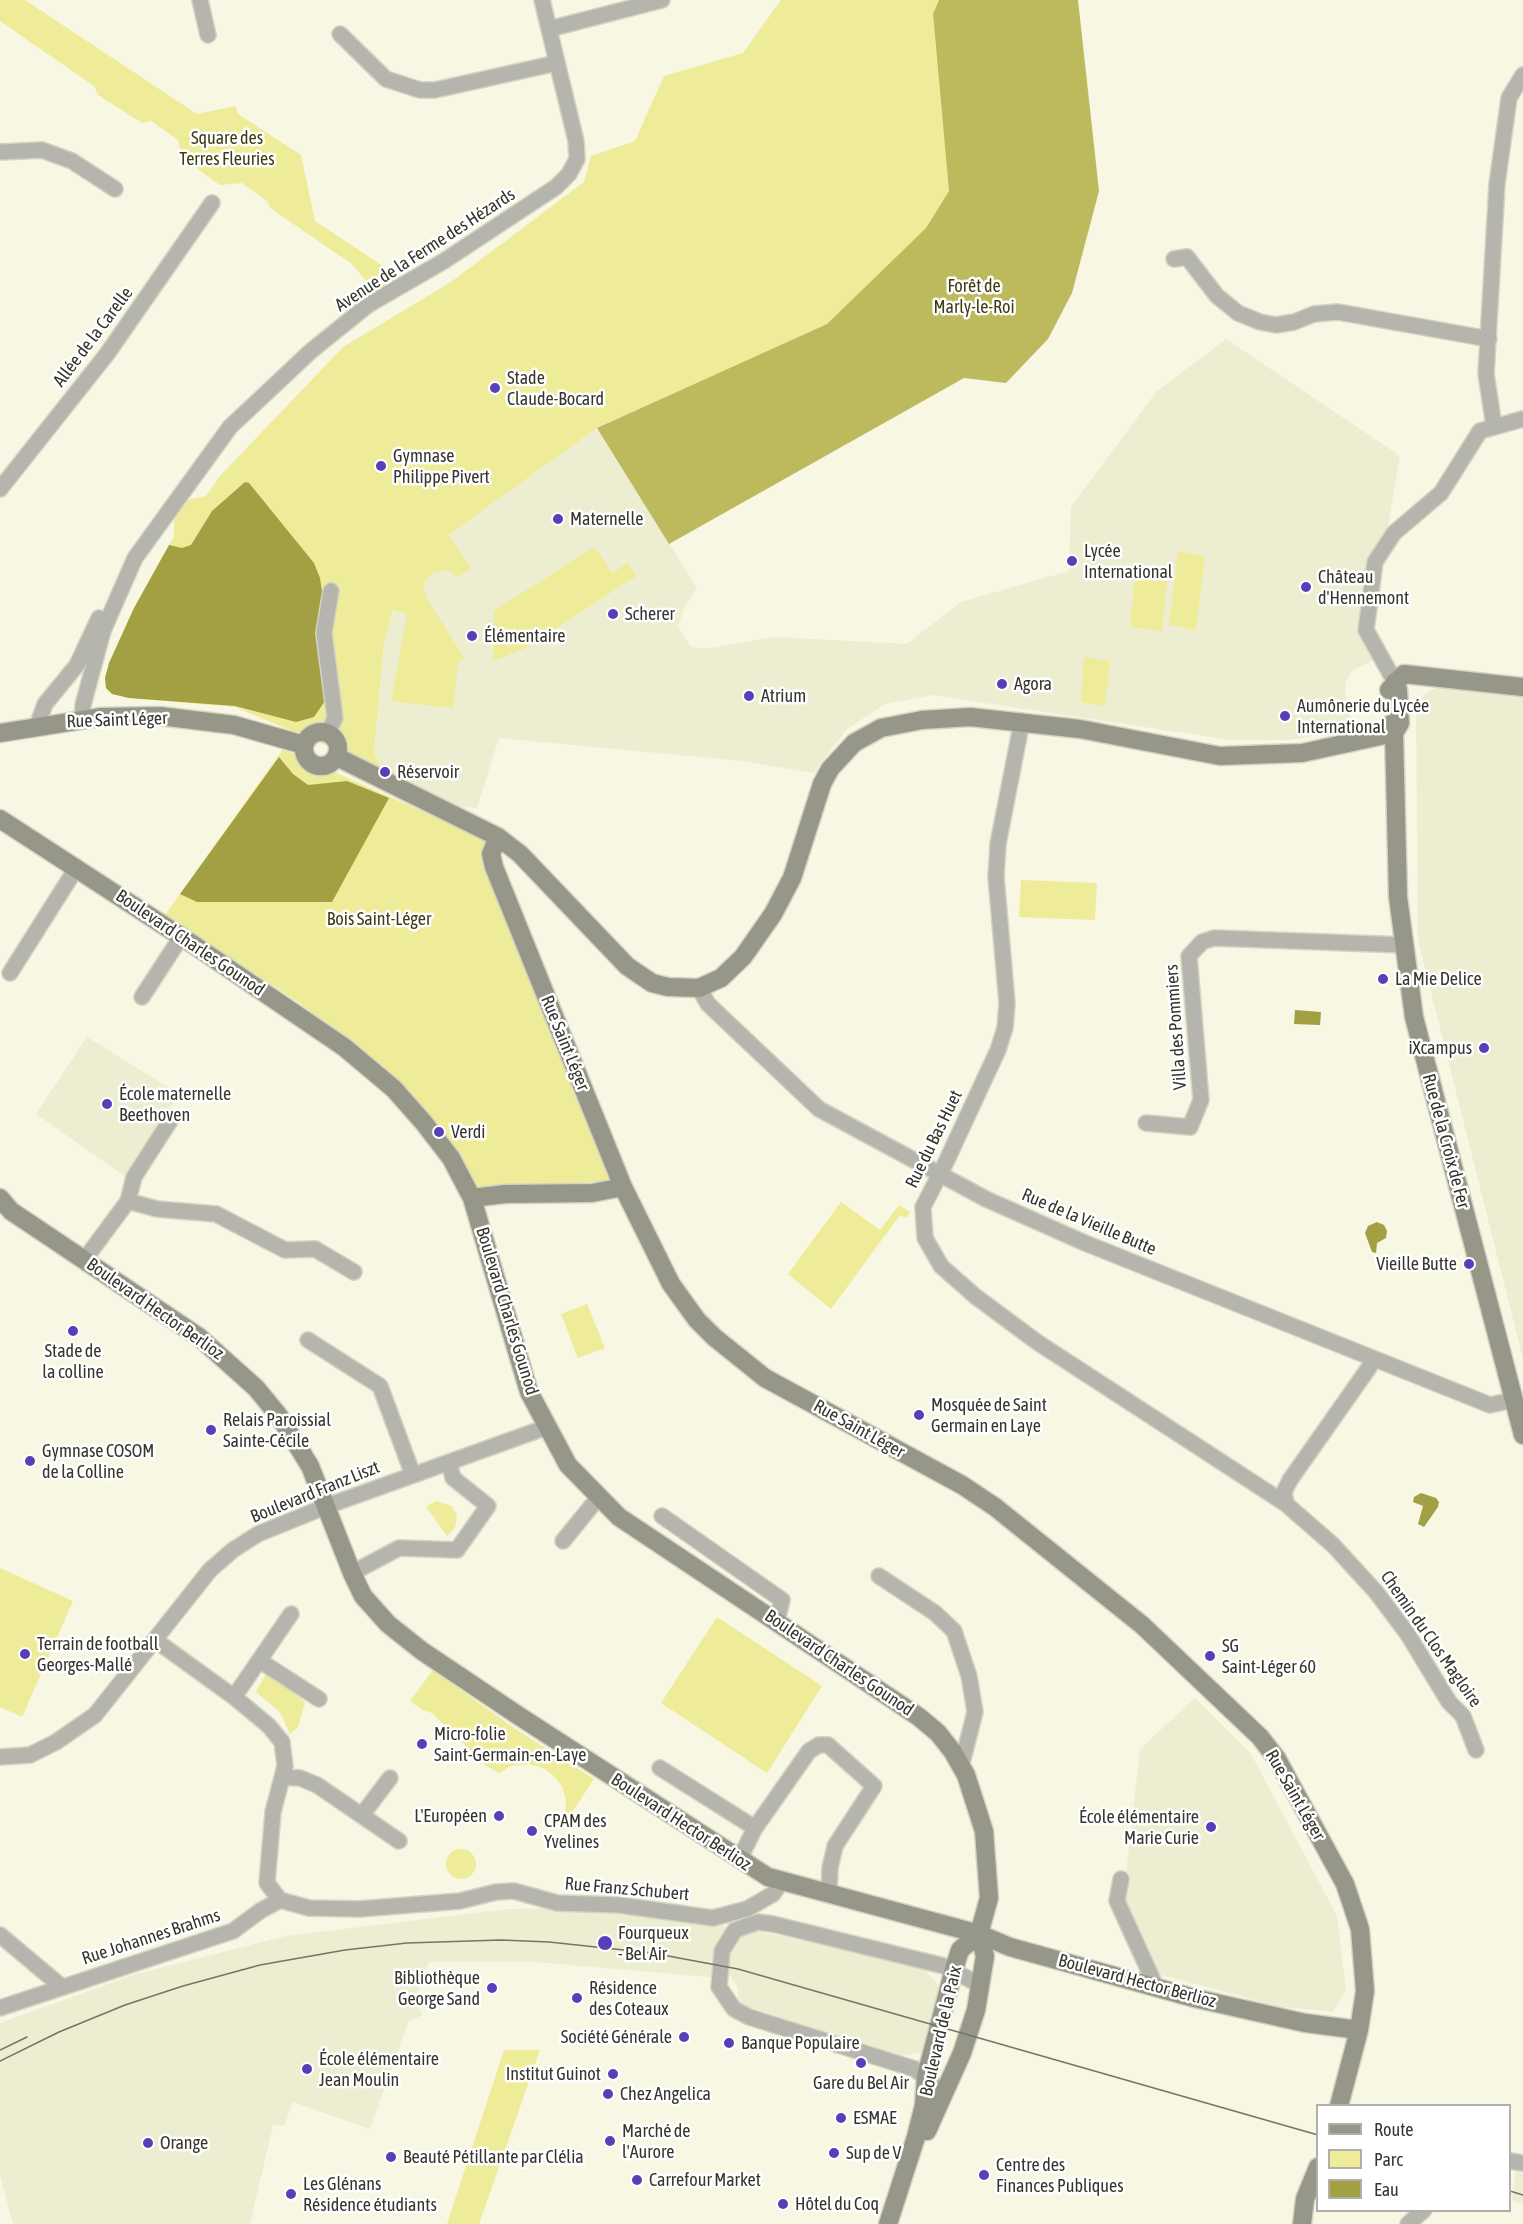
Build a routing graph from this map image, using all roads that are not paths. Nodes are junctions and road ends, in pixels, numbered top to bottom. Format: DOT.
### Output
graph roads {
  1 [pos="200,0"];
  2 [pos="542,0"];
  3 [pos="662,0"];
  4 [pos="549,29"];
  5 [pos="340,34"];
  6 [pos="208,35"];
  7 [pos="557,63"];
  8 [pos="1523,75"];
  9 [pos="0,152"];
  10 [pos="115,189"];
  11 [pos="212,203"];
  12 [pos="1174,259"];
  13 [pos="1489,339"];
  14 [pos="1523,419"];
  15 [pos="1494,426"];
  16 [pos="0,489"];
  17 [pos="331,591"];
  18 [pos="102,611"];
  19 [pos="1395,682"];
  20 [pos="1523,687"];
  21 [pos="82,720"];
  22 [pos="1022,721"];
  23 [pos="37,726"];
  24 [pos="332,726"];
  25 [pos="0,733"];
  26 [pos="1394,733"];
  27 [pos="304,745"];
  28 [pos="337,756"];
  29 [pos="0,819"];
  30 [pos="498,837"];
  31 [pos="77,867"];
  32 [pos="181,937"];
  33 [pos="1405,945"];
  34 [pos="10,973"];
  35 [pos="699,988"];
  36 [pos="142,997"];
  37 [pos="170,1121"];
  38 [pos="1146,1123"];
  39 [pos="941,1174"];
  40 [pos="623,1187"];
  41 [pos="472,1198"];
  42 [pos="128,1201"];
  43 [pos="4,1206"];
  44 [pos="86,1259"];
  45 [pos="354,1272"];
  46 [pos="308,1340"];
  47 [pos="1375,1359"];
  48 [pos="1513,1400"];
  49 [pos="547,1427"];
  50 [pos="1523,1435"];
  51 [pos="449,1462"];
  52 [pos="413,1475"];
  53 [pos="598,1498"];
  54 [pos="1286,1504"];
  55 [pos="327,1506"];
  56 [pos="662,1516"];
  57 [pos="563,1541"];
  58 [pos="352,1573"];
  59 [pos="879,1576"];
  60 [pos="291,1614"];
  61 [pos="777,1621"];
  62 [pos="155,1640"];
  63 [pos="260,1661"];
  64 [pos="234,1697"];
  65 [pos="319,1699"];
  66 [pos="1476,1750"];
  67 [pos="0,1757"];
  68 [pos="962,1767"];
  69 [pos="660,1768"];
  70 [pos="282,1777"];
  71 [pos="390,1778"];
  72 [pos="362,1815"];
  73 [pos="755,1828"];
  74 [pos="399,1841"];
  75 [pos="740,1860"];
  76 [pos="1121,1879"];
  77 [pos="782,1881"];
  78 [pos="829,1894"];
  79 [pos="280,1900"];
  80 [pos="979,1934"];
  81 [pos="0,1935"];
  82 [pos="954,1969"];
  83 [pos="980,1985"];
  84 [pos="1151,1985"];
  85 [pos="62,1987"];
  86 [pos="0,2008"];
  87 [pos="1359,2030"];
  88 [pos="926,2076"];
  89 [pos="943,2092"];
  90 [pos="1340,2104"];
  91 [pos="1316,2169"];
  92 [pos="904,2179"];
  93 [pos="1423,2212"];
  94 [pos="888,2224"];
  95 [pos="1302,2224"];
  96 [pos="1408,2224"];
  1 -- 6 [label="street"];
  2 -- 4 [label="street, Avenue de la Ferme des Hézards"];
  3 -- 4 [label="street"];
  4 -- 7 [label="street, Avenue de la Ferme des Hézards"];
  5 -- 7 [label="street"];
  7 -- 21 [label="street, Avenue de la Ferme des Hézards"];
  8 -- 13 [label="street"];
  9 -- 10 [label="street"];
  11 -- 16 [label="street, Allée de la Carelle"];
  12 -- 13 [label="street"];
  13 -- 15 [label="street"];
  14 -- 15 [label="street"];
  15 -- 19 [label="street"];
  17 -- 24 [label="street"];
  18 -- 23 [label="street"];
  19 -- 20 [label="street"];
  19 -- 26 [label="street, Rue de la Croix de Fer"];
  21 -- 23 [label="street, Rue Saint Léger"];
  21 -- 27 [label="street, Rue Saint Léger"];
  22 -- 26 [label="street"];
  22 -- 35 [label="street"];
  22 -- 39 [label="street, Rue du Bas Huet"];
  23 -- 25 [label="street, Rue Saint Léger"];
  24 -- 27 [label="street"];
  24 -- 28 [label="street"];
  26 -- 33 [label="street, Rue de la Croix de Fer"];
  27 -- 28 [label="street"];
  28 -- 30 [label="street"];
  29 -- 31 [label="street, Boulevard Charles Gounod"];
  30 -- 35 [label="street"];
  30 -- 40 [label="street, Rue Saint Léger"];
  31 -- 32 [label="street, Boulevard Charles Gounod"];
  31 -- 34 [label="street"];
  32 -- 36 [label="street"];
  32 -- 41 [label="street, Boulevard Charles Gounod"];
  33 -- 38 [label="street, Villa des Pommiers"];
  33 -- 48 [label="street, Rue de la Croix de Fer"];
  35 -- 39 [label="street, Rue de la Vieille Butte"];
  37 -- 42 [label="street"];
  39 -- 47 [label="street, Rue de la Vieille Butte"];
  39 -- 54 [label="street, Rue du Bas Huet"];
  40 -- 41 [label="street"];
  40 -- 87 [label="street, Rue Saint Léger"];
  41 -- 49 [label="street, Boulevard Charles Gounod"];
  42 -- 44 [label="street"];
  42 -- 45 [label="street"];
  43 -- 44 [label="street, Boulevard Hector Berlioz"];
  44 -- 55 [label="street, Boulevard Hector Berlioz"];
  46 -- 52 [label="street"];
  47 -- 48 [label="street, Rue de la Vieille Butte"];
  47 -- 54 [label="street"];
  48 -- 50 [label="street, Rue de la Croix de Fer"];
  49 -- 51 [label="street, Boulevard Franz Liszt"];
  49 -- 53 [label="street, Boulevard Charles Gounod"];
  51 -- 52 [label="street, Boulevard Franz Liszt"];
  51 -- 58 [label="street"];
  52 -- 55 [label="street, Boulevard Franz Liszt"];
  53 -- 57 [label="street"];
  53 -- 61 [label="street, Boulevard Charles Gounod"];
  54 -- 66 [label="street, Chemin du Clos Magloire"];
  55 -- 58 [label="street, Boulevard Hector Berlioz"];
  55 -- 62 [label="street, Boulevard Franz Liszt"];
  56 -- 61 [label="street"];
  58 -- 75 [label="street, Boulevard Hector Berlioz"];
  59 -- 68 [label="street"];
  60 -- 63 [label="street"];
  61 -- 68 [label="street, Boulevard Charles Gounod"];
  62 -- 64 [label="street"];
  62 -- 67 [label="street, Boulevard Franz Liszt"];
  63 -- 64 [label="street"];
  63 -- 65 [label="street"];
  64 -- 70 [label="street"];
  68 -- 80 [label="street, Boulevard Charles Gounod"];
  69 -- 73 [label="street"];
  70 -- 72 [label="street"];
  70 -- 79 [label="street"];
  71 -- 72 [label="street"];
  72 -- 74 [label="street"];
  73 -- 75 [label="street"];
  73 -- 78 [label="street"];
  75 -- 77 [label="street, Boulevard Hector Berlioz"];
  76 -- 84 [label="street"];
  77 -- 78 [label="street, Boulevard Hector Berlioz"];
  77 -- 79 [label="street, Rue Franz Schubert"];
  78 -- 80 [label="street, Boulevard Hector Berlioz"];
  79 -- 85 [label="street, Rue Johannes Brahms"];
  80 -- 82 [label="street, Boulevard de la Paix"];
  80 -- 83 [label="street, Boulevard de la Paix"];
  80 -- 84 [label="street, Boulevard Hector Berlioz"];
  81 -- 85 [label="street"];
  82 -- 83 [label="street"];
  82 -- 88 [label="street, Boulevard de la Paix"];
  82 -- 88 [label="street"];
  83 -- 89 [label="street, Boulevard de la Paix"];
  84 -- 87 [label="street, Boulevard Hector Berlioz"];
  85 -- 86 [label="street, Rue Johannes Brahms"];
  87 -- 90 [label="street, Rue Saint Léger"];
  88 -- 89 [label="street"];
  88 -- 92 [label="street, Boulevard de la Paix"];
  89 -- 92 [label="street, Boulevard de la Paix"];
  91 -- 95 [label="street"];
  92 -- 94 [label="street, Boulevard de la Paix"];
  93 -- 96 [label="street"];
}
